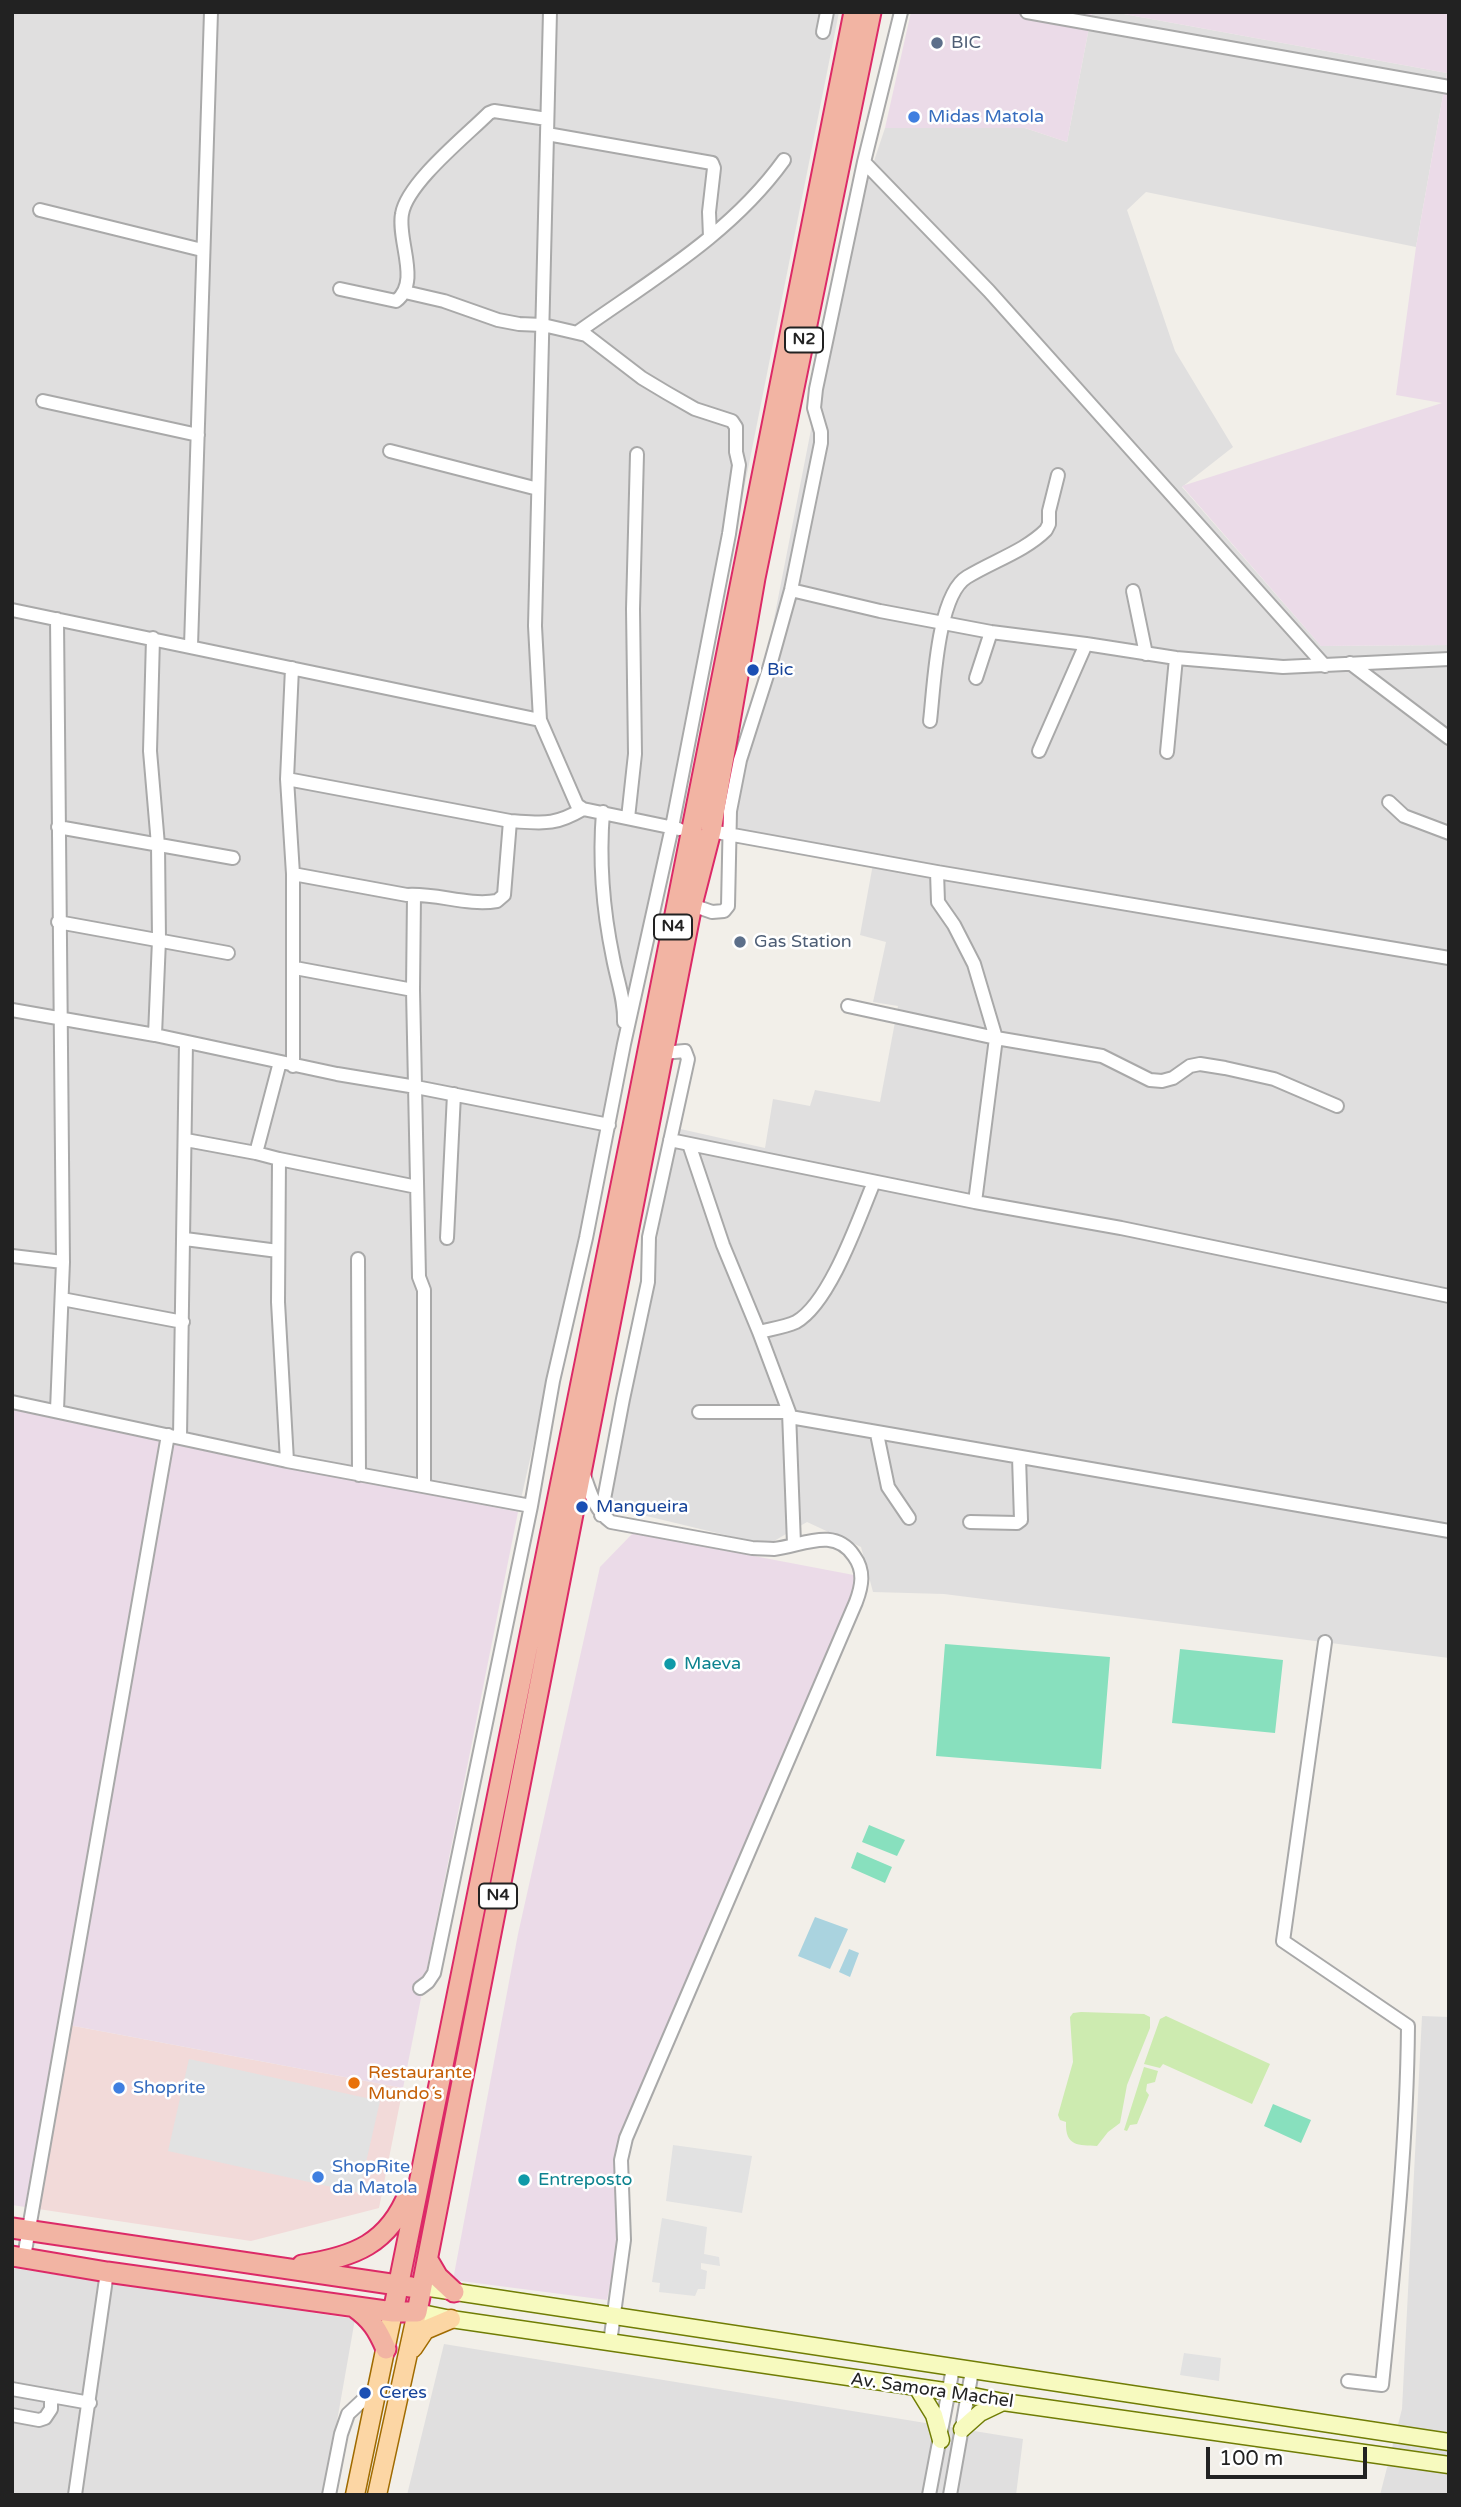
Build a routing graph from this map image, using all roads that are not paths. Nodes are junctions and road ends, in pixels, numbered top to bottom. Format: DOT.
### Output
graph roads {
  1 [pos="211,12"];
  2 [pos="550,12"];
  3 [pos="827,12"];
  4 [pos="854,12"];
  5 [pos="871,12"];
  6 [pos="901,12"];
  7 [pos="1027,12"];
  8 [pos="823,32"];
  9 [pos="1449,87"];
  10 [pos="547,119"];
  11 [pos="547,134"];
  12 [pos="784,160"];
  13 [pos="864,162"];
  14 [pos="40,210"];
  15 [pos="710,237"];
  16 [pos="202,250"];
  17 [pos="340,289"];
  18 [pos="405,292"];
  19 [pos="543,325"];
  20 [pos="578,332"];
  21 [pos="790,334"];
  22 [pos="43,401"];
  23 [pos="198,435"];
  24 [pos="390,451"];
  25 [pos="637,454"];
  26 [pos="1058,475"];
  27 [pos="538,489"];
  28 [pos="791,590"];
  29 [pos="1133,591"];
  30 [pos="12,610"];
  31 [pos="57,619"];
  32 [pos="941,622"];
  33 [pos="990,632"];
  34 [pos="153,638"];
  35 [pos="1086,644"];
  36 [pos="191,646"];
  37 [pos="1146,654"];
  38 [pos="1175,658"];
  39 [pos="1449,659"];
  40 [pos="1350,663"];
  41 [pos="1325,666"];
  42 [pos="292,668"];
  43 [pos="740,668"];
  44 [pos="976,678"];
  45 [pos="540,720"];
  46 [pos="930,721"];
  47 [pos="1449,738"];
  48 [pos="1039,751"];
  49 [pos="1167,752"];
  50 [pos="287,779"];
  51 [pos="1389,802"];
  52 [pos="583,809"];
  53 [pos="603,812"];
  54 [pos="628,818"];
  55 [pos="510,821"];
  56 [pos="58,827"];
  57 [pos="672,827"];
  58 [pos="711,833"];
  59 [pos="1449,833"];
  60 [pos="158,845"];
  61 [pos="233,858"];
  62 [pos="937,872"];
  63 [pos="293,874"];
  64 [pos="414,895"];
  65 [pos="692,905"];
  66 [pos="58,922"];
  67 [pos="159,940"];
  68 [pos="228,953"];
  69 [pos="1449,958"];
  70 [pos="295,968"];
  71 [pos="413,990"];
  72 [pos="848,1006"];
  73 [pos="12,1010"];
  74 [pos="61,1019"];
  75 [pos="155,1035"];
  76 [pos="996,1038"];
  77 [pos="186,1042"];
  78 [pos="624,1044"];
  79 [pos="663,1053"];
  80 [pos="287,1064"];
  81 [pos="416,1087"];
  82 [pos="454,1094"];
  83 [pos="1337,1106"];
  84 [pos="609,1125"];
  85 [pos="186,1140"];
  86 [pos="670,1140"];
  87 [pos="689,1144"];
  88 [pos="256,1153"];
  89 [pos="279,1160"];
  90 [pos="874,1182"];
  91 [pos="417,1187"];
  92 [pos="975,1202"];
  93 [pos="447,1238"];
  94 [pos="185,1239"];
  95 [pos="278,1251"];
  96 [pos="12,1255"];
  97 [pos="358,1259"];
  98 [pos="63,1262"];
  99 [pos="1449,1296"];
  100 [pos="62,1299"];
  101 [pos="183,1322"];
  102 [pos="759,1332"];
  103 [pos="12,1402"];
  104 [pos="57,1410"];
  105 [pos="699,1412"];
  106 [pos="790,1415"];
  107 [pos="877,1434"];
  108 [pos="174,1436"];
  109 [pos="1019,1457"];
  110 [pos="287,1461"];
  111 [pos="581,1465"];
  112 [pos="359,1475"];
  113 [pos="424,1485"];
  114 [pos="531,1507"];
  115 [pos="601,1515"];
  116 [pos="909,1518"];
  117 [pos="970,1522"];
  118 [pos="1449,1531"];
  119 [pos="794,1544"];
  120 [pos="1325,1643"];
  121 [pos="421,1988"];
  122 [pos="429,2128"];
  123 [pos="20,2229"];
  124 [pos="18,2256"];
  125 [pos="428,2260"];
  126 [pos="281,2268"];
  127 [pos="107,2272"];
  128 [pos="398,2286"];
  129 [pos="423,2287"];
  130 [pos="454,2292"];
  131 [pos="354,2307"];
  132 [pos="393,2312"];
  133 [pos="417,2312"];
  134 [pos="614,2316"];
  135 [pos="450,2319"];
  136 [pos="610,2343"];
  137 [pos="386,2349"];
  138 [pos="407,2359"];
  139 [pos="953,2368"];
  140 [pos="972,2371"];
  141 [pos="1348,2381"];
  142 [pos="379,2385"];
  143 [pos="12,2389"];
  144 [pos="918,2389"];
  145 [pos="948,2392"];
  146 [pos="967,2395"];
  147 [pos="51,2396"];
  148 [pos="1003,2402"];
  149 [pos="90,2403"];
  150 [pos="12,2415"];
  151 [pos="962,2429"];
  152 [pos="941,2441"];
  153 [pos="1448,2441"];
  154 [pos="1448,2465"];
  155 [pos="75,2495"];
  156 [pos="329,2495"];
  157 [pos="355,2495"];
  158 [pos="377,2495"];
  159 [pos="929,2495"];
  160 [pos="950,2495"];
  1 -- 16 [label="street"];
  2 -- 10 [label="street"];
  3 -- 8 [label="street"];
  4 -- 21 [label="highway, N2"];
  5 -- 43 [label="highway, N2"];
  6 -- 13 [label="street"];
  7 -- 9 [label="street"];
  10 -- 11 [label="street"];
  10 -- 18 [label="street"];
  11 -- 15 [label="street"];
  11 -- 19 [label="street"];
  12 -- 15 [label="street"];
  13 -- 28 [label="street"];
  13 -- 41 [label="street"];
  14 -- 16 [label="street"];
  15 -- 20 [label="street"];
  16 -- 23 [label="street"];
  17 -- 18 [label="street"];
  18 -- 19 [label="street"];
  19 -- 20 [label="street"];
  19 -- 27 [label="street"];
  20 -- 57 [label="street"];
  21 -- 58 [label="highway, N4"];
  22 -- 23 [label="street"];
  23 -- 36 [label="street"];
  24 -- 27 [label="street"];
  25 -- 54 [label="street"];
  26 -- 32 [label="street"];
  27 -- 45 [label="street"];
  28 -- 32 [label="street"];
  28 -- 58 [label="street"];
  29 -- 37 [label="street"];
  30 -- 31 [label="street"];
  31 -- 34 [label="street"];
  31 -- 56 [label="street"];
  32 -- 33 [label="street"];
  32 -- 46 [label="street"];
  33 -- 35 [label="street"];
  33 -- 44 [label="street"];
  34 -- 36 [label="street"];
  34 -- 60 [label="street"];
  35 -- 37 [label="street"];
  35 -- 48 [label="street"];
  36 -- 42 [label="street"];
  37 -- 38 [label="street"];
  38 -- 41 [label="street"];
  38 -- 49 [label="street"];
  39 -- 40 [label="street"];
  40 -- 41 [label="street"];
  40 -- 47 [label="street"];
  42 -- 45 [label="street"];
  42 -- 50 [label="street"];
  43 -- 58 [label="highway, N4"];
  45 -- 52 [label="street"];
  50 -- 55 [label="street"];
  50 -- 63 [label="street"];
  51 -- 59 [label="street"];
  52 -- 53 [label="street"];
  52 -- 55 [label="street"];
  53 -- 54 [label="street"];
  53 -- 78 [label="street"];
  54 -- 57 [label="street"];
  55 -- 64 [label="street"];
  56 -- 60 [label="street"];
  56 -- 66 [label="street"];
  57 -- 58 [label="street"];
  57 -- 78 [label="street"];
  58 -- 62 [label="street"];
  58 -- 65 [label="highway, N4"];
  58 -- 65 [label="street"];
  58 -- 122 [label="highway, N4"];
  60 -- 61 [label="street"];
  60 -- 67 [label="street"];
  62 -- 69 [label="street"];
  62 -- 76 [label="street"];
  63 -- 64 [label="street"];
  63 -- 70 [label="street"];
  64 -- 71 [label="street"];
  65 -- 79 [label="highway, N4"];
  66 -- 67 [label="street"];
  66 -- 74 [label="street"];
  67 -- 68 [label="street"];
  67 -- 75 [label="street"];
  70 -- 71 [label="street"];
  70 -- 80 [label="street"];
  71 -- 81 [label="street"];
  72 -- 76 [label="street"];
  73 -- 74 [label="street"];
  74 -- 75 [label="street"];
  74 -- 98 [label="street"];
  75 -- 77 [label="street"];
  76 -- 83 [label="street"];
  76 -- 92 [label="street"];
  77 -- 80 [label="street"];
  77 -- 85 [label="street"];
  78 -- 84 [label="street"];
  79 -- 86 [label="street"];
  79 -- 111 [label="highway, N4"];
  80 -- 81 [label="street"];
  80 -- 88 [label="street"];
  81 -- 82 [label="street"];
  81 -- 91 [label="street"];
  82 -- 84 [label="street"];
  82 -- 93 [label="street"];
  84 -- 114 [label="street"];
  85 -- 88 [label="street"];
  85 -- 94 [label="street"];
  86 -- 87 [label="street"];
  86 -- 115 [label="street"];
  87 -- 90 [label="street"];
  87 -- 102 [label="street"];
  88 -- 89 [label="street"];
  89 -- 91 [label="street"];
  89 -- 95 [label="street"];
  90 -- 92 [label="street"];
  90 -- 102 [label="street"];
  91 -- 113 [label="street"];
  92 -- 99 [label="street"];
  94 -- 95 [label="street"];
  94 -- 101 [label="street"];
  95 -- 110 [label="street"];
  96 -- 98 [label="street"];
  97 -- 112 [label="street"];
  98 -- 100 [label="street"];
  100 -- 101 [label="street"];
  100 -- 104 [label="street"];
  101 -- 108 [label="street"];
  102 -- 106 [label="street"];
  103 -- 104 [label="street"];
  104 -- 108 [label="street"];
  105 -- 106 [label="street"];
  106 -- 107 [label="street"];
  106 -- 119 [label="street"];
  107 -- 109 [label="street"];
  107 -- 116 [label="street"];
  108 -- 110 [label="street"];
  108 -- 123 [label="street"];
  109 -- 117 [label="street"];
  109 -- 118 [label="street"];
  110 -- 112 [label="street"];
  111 -- 115 [label="street"];
  111 -- 125 [label="highway, N4"];
  112 -- 113 [label="street"];
  113 -- 114 [label="street"];
  114 -- 121 [label="street"];
  115 -- 119 [label="street"];
  119 -- 134 [label="street"];
  120 -- 141 [label="street"];
  122 -- 126 [label="highway"];
  122 -- 128 [label="highway, N4"];
  123 -- 124 [label="street"];
  123 -- 126 [label="highway"];
  124 -- 127 [label="highway"];
  125 -- 129 [label="highway, N4"];
  125 -- 130 [label="highway"];
  126 -- 128 [label="highway"];
  127 -- 131 [label="highway"];
  127 -- 149 [label="street"];
  128 -- 129 [label="highway"];
  128 -- 132 [label="highway, N4"];
  129 -- 130 [label="main road, Av. Samora Machel"];
  129 -- 133 [label="highway, N4"];
  130 -- 134 [label="main road, Av. Samora Machel"];
  131 -- 132 [label="highway"];
  131 -- 137 [label="highway"];
  132 -- 133 [label="highway"];
  132 -- 137 [label="main road"];
  133 -- 135 [label="main road, Av. Samora Machel"];
  133 -- 138 [label="main road"];
  134 -- 136 [label="street"];
  134 -- 139 [label="main road, Av. Samora Machel"];
  135 -- 136 [label="main road, Av. Samora Machel"];
  135 -- 138 [label="main road"];
  136 -- 144 [label="main road, Av. Samora Machel"];
  137 -- 142 [label="main road"];
  138 -- 158 [label="main road"];
  139 -- 140 [label="main road, Av. Samora Machel"];
  139 -- 145 [label="street"];
  140 -- 146 [label="street"];
  140 -- 153 [label="main road, Av. Samora Machel"];
  142 -- 156 [label="street"];
  142 -- 157 [label="main road"];
  143 -- 147 [label="street"];
  144 -- 145 [label="main road, Av. Samora Machel"];
  144 -- 152 [label="main road"];
  145 -- 146 [label="main road, Av. Samora Machel"];
  145 -- 152 [label="street"];
  146 -- 148 [label="main road, Av. Samora Machel"];
  146 -- 151 [label="street"];
  147 -- 149 [label="street"];
  147 -- 150 [label="street"];
  148 -- 151 [label="main road"];
  148 -- 154 [label="main road, Av. Samora Machel"];
  149 -- 155 [label="street"];
  151 -- 160 [label="street"];
  152 -- 159 [label="street"];
}
